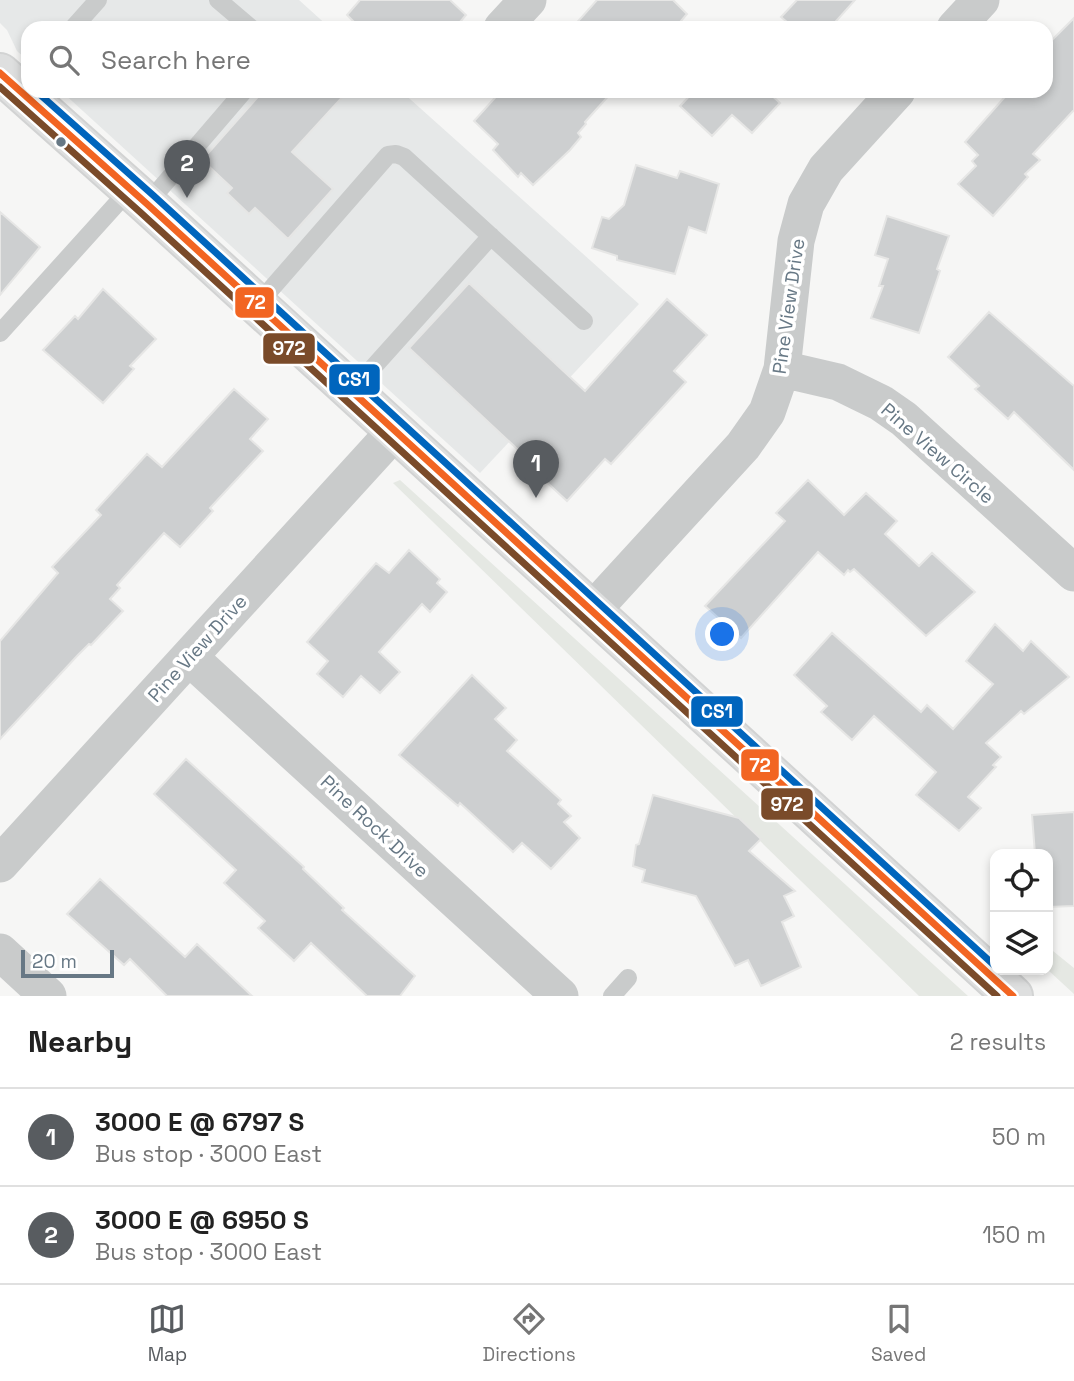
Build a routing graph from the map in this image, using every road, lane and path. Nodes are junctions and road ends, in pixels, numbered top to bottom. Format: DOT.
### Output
graph roads {
  1 [pos="98,0"];
  2 [pos="218,0"];
  3 [pos="981,0"];
  4 [pos="527,1"];
  5 [pos="79,21"];
  6 [pos="243,21"];
  7 [pos="508,21"];
  8 [pos="962,21"];
  9 [pos="34,98"];
  10 [pos="237,98"];
  11 [pos="891,98"];
  12 [pos="138,197"];
  13 [pos="491,236"];
  14 [pos="257,305"];
  15 [pos="584,321"];
  16 [pos="0,333"];
  17 [pos="782,369"];
  18 [pos="351,392"];
  19 [pos="395,431"];
  20 [pos="1074,573"];
  21 [pos="591,612"];
  22 [pos="189,657"];
  23 [pos="0,864"];
  24 [pos="0,952"];
  25 [pos="628,978"];
  26 [pos="48,996"];
  27 [pos="560,996"];
  28 [pos="612,996"];
  29 [pos="1013,996"];
  1 -- 5 [label="lane"];
  2 -- 6 [label="lane"];
  3 -- 8 [label="street"];
  4 -- 7 [label="street"];
  9 -- 12 [label="main road"];
  10 -- 12 [label="lane"];
  11 -- 17 [label="street, Pine View Drive"];
  12 -- 14 [label="main road"];
  12 -- 16 [label="lane"];
  13 -- 14 [label="lane"];
  13 -- 15 [label="lane"];
  13 -- 18 [label="lane"];
  14 -- 18 [label="main road"];
  17 -- 20 [label="street, Pine View Circle"];
  17 -- 21 [label="street, Pine View Drive"];
  18 -- 19 [label="main road"];
  19 -- 21 [label="main road"];
  19 -- 22 [label="street, Pine View Drive"];
  21 -- 29 [label="main road"];
  22 -- 23 [label="street, Pine View Drive"];
  22 -- 27 [label="street, Pine Rock Drive"];
  24 -- 26 [label="street"];
  25 -- 28 [label="lane"];
}
